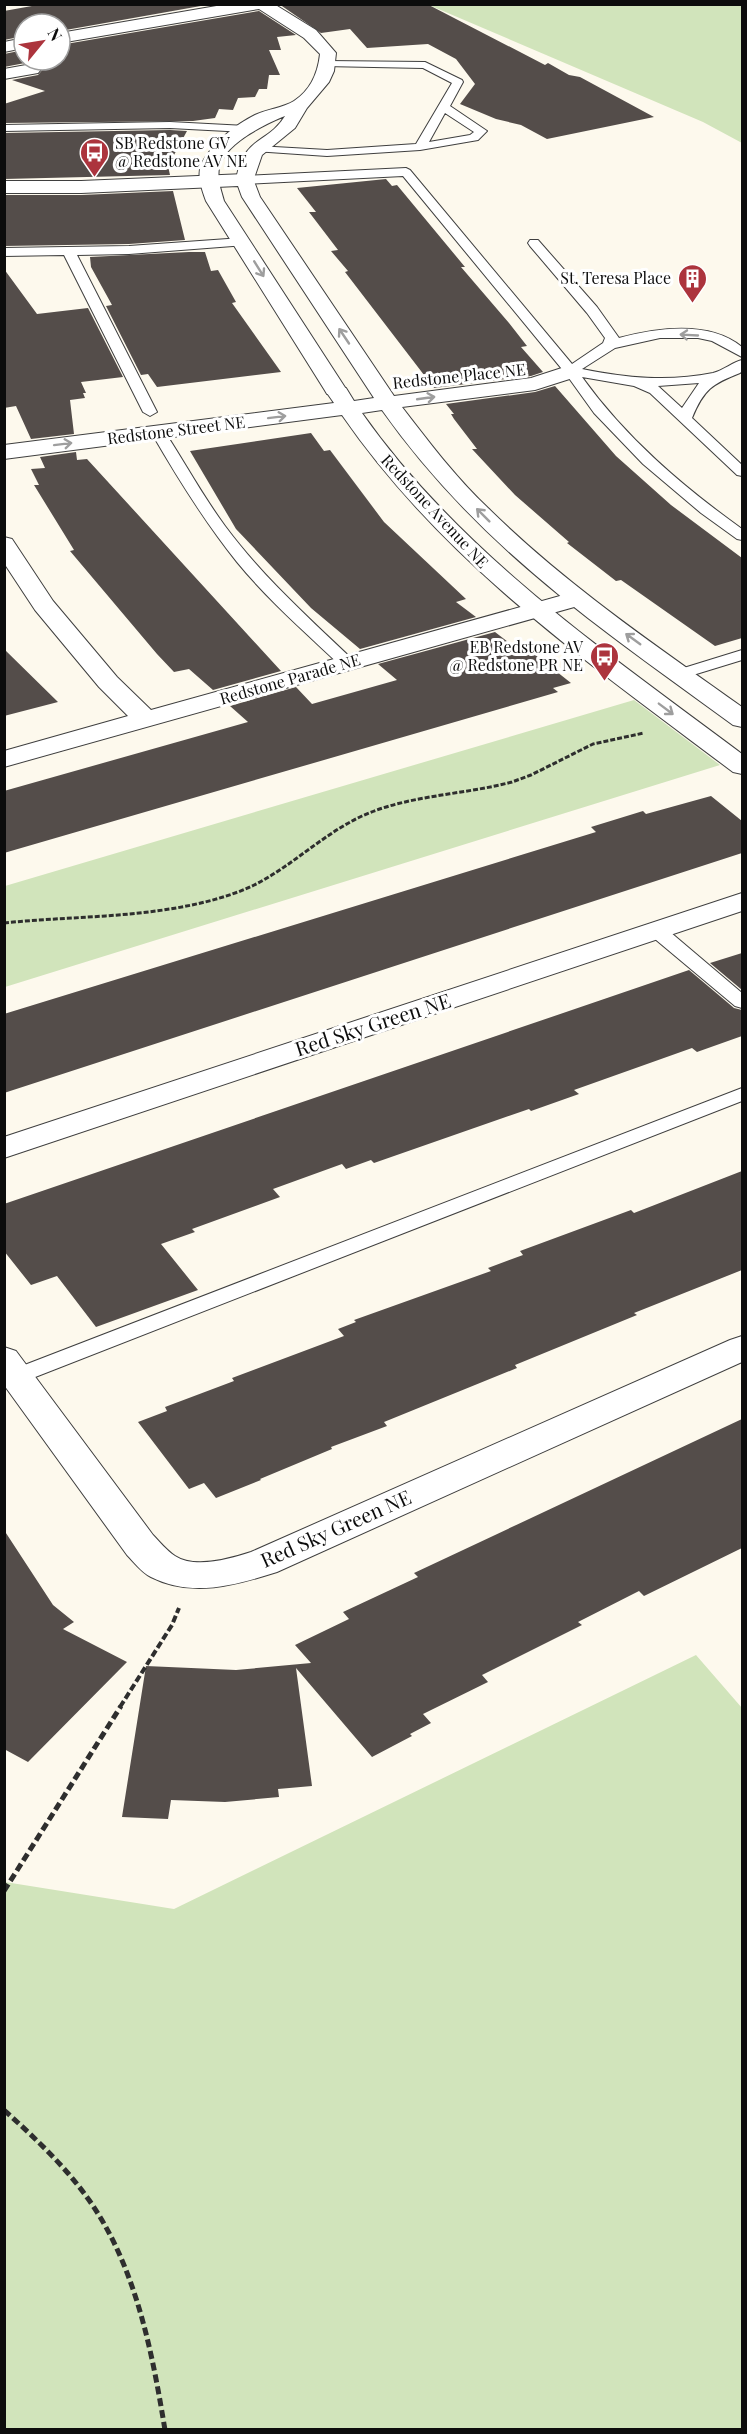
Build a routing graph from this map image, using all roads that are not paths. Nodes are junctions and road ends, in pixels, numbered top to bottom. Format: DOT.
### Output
graph roads {
  1 [pos="261,4"];
  2 [pos="72,36"];
  3 [pos="327,64"];
  4 [pos="301,104"];
  5 [pos="445,108"];
  6 [pos="4,128"];
  7 [pos="246,129"];
  8 [pos="420,147"];
  9 [pos="257,149"];
  10 [pos="244,180"];
  11 [pos="209,182"];
  12 [pos="4,188"];
  13 [pos="242,242"];
  14 [pos="534,243"];
  15 [pos="4,252"];
  16 [pos="69,252"];
  17 [pos="596,314"];
  18 [pos="660,334"];
  19 [pos="608,346"];
  20 [pos="742,353"];
  21 [pos="742,364"];
  22 [pos="572,371"];
  23 [pos="717,376"];
  24 [pos="636,382"];
  25 [pos="382,394"];
  26 [pos="341,399"];
  27 [pos="127,415"];
  28 [pos="686,417"];
  29 [pos="154,422"];
  30 [pos="60,424"];
  31 [pos="4,431"];
  32 [pos="4,452"];
  33 [pos="742,472"];
  34 [pos="742,536"];
  35 [pos="4,544"];
  36 [pos="576,598"];
  37 [pos="536,610"];
  38 [pos="742,655"];
  39 [pos="347,663"];
  40 [pos="680,674"];
  41 [pos="146,719"];
  42 [pos="742,719"];
  43 [pos="4,759"];
  44 [pos="742,766"];
  45 [pos="742,902"];
  46 [pos="656,930"];
  47 [pos="742,1002"];
  48 [pos="742,1094"];
  49 [pos="4,1148"];
  50 [pos="742,1348"];
  51 [pos="11,1368"];
  1 -- 2 [label="street"];
  1 -- 3 [label="street"];
  3 -- 4 [label="street"];
  3 -- 5 [label="lane"];
  4 -- 7 [label="street"];
  4 -- 9 [label="street"];
  5 -- 8 [label="lane"];
  5 -- 8 [label="lane"];
  6 -- 7 [label="lane"];
  7 -- 11 [label="street"];
  8 -- 9 [label="lane"];
  9 -- 10 [label="street"];
  10 -- 11 [label="street"];
  10 -- 22 [label="lane"];
  25 -- 10 [label="street, Redstone Avenue NE, one-way"];
  11 -- 12 [label="street"];
  11 -- 13 [label="street, Redstone Avenue NE"];
  13 -- 16 [label="lane"];
  13 -- 26 [label="street, Redstone Avenue NE, one-way"];
  14 -- 17 [label="lane"];
  15 -- 16 [label="lane"];
  16 -- 29 [label="lane"];
  17 -- 18 [label="lane"];
  17 -- 19 [label="lane"];
  18 -- 19 [label="lane"];
  20 -- 18 [label="lane, one-way"];
  19 -- 22 [label="lane"];
  21 -- 23 [label="lane"];
  22 -- 24 [label="lane"];
  22 -- 25 [label="street, Redstone Place NE"];
  22 -- 34 [label="lane"];
  23 -- 24 [label="lane"];
  23 -- 28 [label="lane"];
  24 -- 28 [label="lane"];
  25 -- 26 [label="street, Redstone Place NE"];
  36 -- 25 [label="street, Redstone Avenue NE, one-way"];
  29 -- 26 [label="street, Redstone Street NE, one-way"];
  26 -- 29 [label="street, Redstone Street NE"];
  26 -- 37 [label="street, Redstone Avenue NE"];
  27 -- 29 [label="street, Redstone Street NE"];
  28 -- 33 [label="lane"];
  32 -- 29 [label="street, Redstone Street NE, one-way"];
  29 -- 39 [label="lane"];
  30 -- 31 [label="street"];
  35 -- 41 [label="street"];
  36 -- 37 [label="street, Redstone Parade NE"];
  40 -- 36 [label="street, Redstone Avenue NE, one-way"];
  37 -- 39 [label="street, Redstone Parade NE"];
  37 -- 44 [label="street, Redstone Avenue NE, one-way"];
  38 -- 40 [label="lane"];
  39 -- 41 [label="street, Redstone Parade NE"];
  40 -- 42 [label="street, Redstone Avenue NE"];
  41 -- 43 [label="street, Redstone Parade NE"];
  45 -- 46 [label="street, Red Sky Green NE"];
  46 -- 47 [label="lane"];
  46 -- 49 [label="street, Red Sky Green NE"];
  48 -- 51 [label="lane"];
  50 -- 51 [label="street, Red Sky Green NE"];
}
